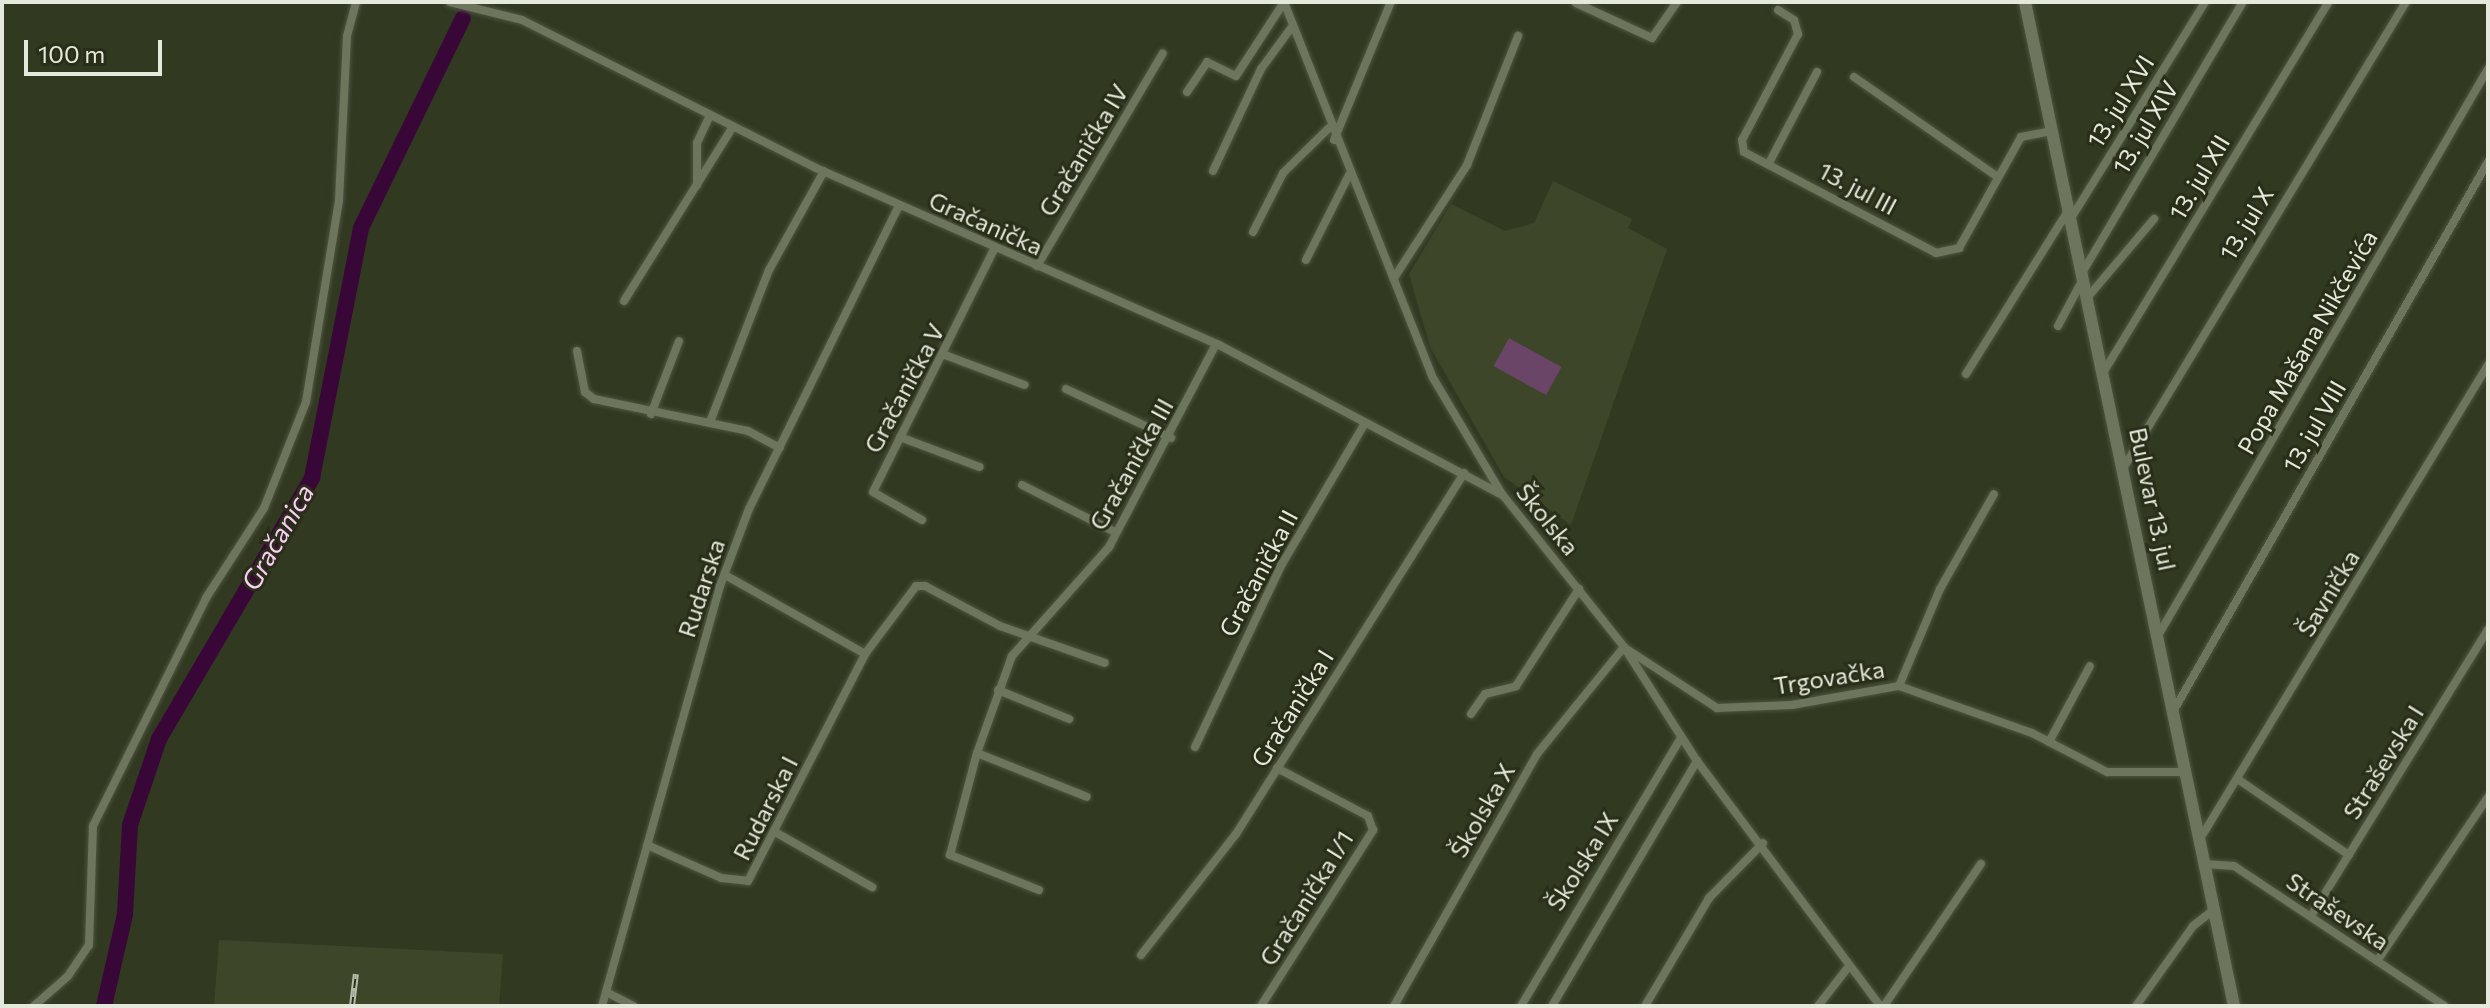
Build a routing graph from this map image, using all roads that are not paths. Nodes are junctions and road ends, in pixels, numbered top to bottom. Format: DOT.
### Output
graph roads {
  1 [pos="356,2"];
  2 [pos="450,2"];
  3 [pos="1284,2"];
  4 [pos="1391,2"];
  5 [pos="1677,2"];
  6 [pos="2205,2"];
  7 [pos="2243,2"];
  8 [pos="2329,2"];
  9 [pos="2406,2"];
  10 [pos="1576,3"];
  11 [pos="2023,3"];
  12 [pos="1778,10"];
  13 [pos="1291,28"];
  14 [pos="1518,36"];
  15 [pos="1163,53"];
  16 [pos="2488,69"];
  17 [pos="1817,72"];
  18 [pos="1854,77"];
  19 [pos="1187,92"];
  20 [pos="709,117"];
  21 [pos="732,128"];
  22 [pos="1329,128"];
  23 [pos="2052,131"];
  24 [pos="1334,140"];
  25 [pos="2488,162"];
  26 [pos="1769,163"];
  27 [pos="824,171"];
  28 [pos="1213,171"];
  29 [pos="1349,175"];
  30 [pos="1995,175"];
  31 [pos="697,188"];
  32 [pos="899,206"];
  33 [pos="2069,216"];
  34 [pos="2154,219"];
  35 [pos="1253,232"];
  36 [pos="994,249"];
  37 [pos="1306,260"];
  38 [pos="1037,266"];
  39 [pos="2083,276"];
  40 [pos="1394,278"];
  41 [pos="2087,298"];
  42 [pos="624,301"];
  43 [pos="2058,326"];
  44 [pos="679,341"];
  45 [pos="1216,344"];
  46 [pos="577,351"];
  47 [pos="945,355"];
  48 [pos="2488,365"];
  49 [pos="2103,373"];
  50 [pos="1966,374"];
  51 [pos="1025,385"];
  52 [pos="1066,389"];
  53 [pos="651,414"];
  54 [pos="710,422"];
  55 [pos="1365,423"];
  56 [pos="900,437"];
  57 [pos="1171,438"];
  58 [pos="780,448"];
  59 [pos="980,467"];
  60 [pos="2124,467"];
  61 [pos="1464,473"];
  62 [pos="1022,485"];
  63 [pos="1502,494"];
  64 [pos="1994,494"];
  65 [pos="922,520"];
  66 [pos="1115,532"];
  67 [pos="725,575"];
  68 [pos="1579,589"];
  69 [pos="2488,629"];
  70 [pos="1029,634"];
  71 [pos="2159,634"];
  72 [pos="1624,647"];
  73 [pos="865,654"];
  74 [pos="1105,663"];
  75 [pos="2090,666"];
  76 [pos="1899,686"];
  77 [pos="998,690"];
  78 [pos="2174,710"];
  79 [pos="1471,714"];
  80 [pos="1069,719"];
  81 [pos="1681,738"];
  82 [pos="2049,742"];
  83 [pos="1195,747"];
  84 [pos="977,753"];
  85 [pos="1697,761"];
  86 [pos="1277,768"];
  87 [pos="2187,772"];
  88 [pos="2239,780"];
  89 [pos="1087,797"];
  90 [pos="2488,797"];
  91 [pos="775,832"];
  92 [pos="2200,840"];
  93 [pos="1763,843"];
  94 [pos="647,845"];
  95 [pos="2349,855"];
  96 [pos="1981,864"];
  97 [pos="2205,864"];
  98 [pos="872,887"];
  99 [pos="1039,890"];
  100 [pos="2215,909"];
  101 [pos="2311,916"];
  102 [pos="1141,955"];
  103 [pos="2377,961"];
  104 [pos="1849,966"];
  105 [pos="606,992"];
  106 [pos="34,1006"];
  107 [pos="602,1006"];
  108 [pos="634,1006"];
  109 [pos="1261,1006"];
  110 [pos="1394,1006"];
  111 [pos="1521,1006"];
  112 [pos="1552,1006"];
  113 [pos="1645,1006"];
  114 [pos="1818,1006"];
  115 [pos="1882,1006"];
  116 [pos="2136,1006"];
  117 [pos="2234,1006"];
  118 [pos="2445,1006"];
  1 -- 106 [label="street"];
  2 -- 20 [label="street, Gračanička"];
  3 -- 13 [label="street, Školska"];
  3 -- 19 [label="street"];
  4 -- 24 [label="street"];
  5 -- 10 [label="street"];
  6 -- 33 [label="street, 13. jul XVI"];
  7 -- 39 [label="street, 13. jul XIV"];
  8 -- 49 [label="street, 13. jul XII"];
  9 -- 60 [label="street, 13. jul X"];
  11 -- 23 [label="street, Bulevar 13. jul"];
  12 -- 26 [label="street, 13. jul III"];
  13 -- 22 [label="street, Školska"];
  13 -- 28 [label="street"];
  14 -- 40 [label="street"];
  15 -- 38 [label="street, Gračanička IV"];
  16 -- 71 [label="street, Popa Mašana Nikčevića"];
  17 -- 26 [label="street"];
  18 -- 30 [label="street"];
  20 -- 21 [label="street, Gračanička"];
  20 -- 31 [label="street"];
  21 -- 27 [label="street, Gračanička"];
  21 -- 31 [label="street"];
  22 -- 24 [label="street, Školska"];
  22 -- 35 [label="street"];
  23 -- 30 [label="street, 13. jul III"];
  23 -- 33 [label="street, Bulevar 13. jul"];
  24 -- 29 [label="street, Školska"];
  25 -- 78 [label="street, 13. jul VIII"];
  26 -- 30 [label="street, 13. jul III"];
  27 -- 32 [label="street, Gračanička"];
  27 -- 54 [label="street"];
  29 -- 37 [label="street"];
  29 -- 40 [label="street, Školska"];
  31 -- 42 [label="street"];
  32 -- 36 [label="street, Gračanička"];
  32 -- 58 [label="street, Rudarska"];
  33 -- 39 [label="street, Bulevar 13. jul"];
  33 -- 50 [label="street, 13. jul XVI"];
  34 -- 41 [label="street"];
  36 -- 38 [label="street, Gračanička"];
  36 -- 47 [label="street, Gračanička V"];
  38 -- 45 [label="street, Gračanička"];
  39 -- 41 [label="street, Bulevar 13. jul"];
  39 -- 43 [label="street, 13. jul XIV"];
  40 -- 63 [label="street, Školska"];
  41 -- 49 [label="street, Bulevar 13. jul"];
  44 -- 53 [label="street"];
  45 -- 55 [label="street, Gračanička"];
  45 -- 57 [label="street, Gračanička III"];
  46 -- 53 [label="street"];
  47 -- 51 [label="street"];
  47 -- 56 [label="street, Gračanička V"];
  48 -- 88 [label="street, Šavnička"];
  49 -- 60 [label="street, Bulevar 13. jul"];
  52 -- 57 [label="street"];
  53 -- 54 [label="street"];
  54 -- 58 [label="street"];
  55 -- 61 [label="street, Gračanička"];
  55 -- 83 [label="street, Gračanička II"];
  56 -- 59 [label="street"];
  56 -- 65 [label="street, Gračanička V"];
  57 -- 66 [label="street, Gračanička III"];
  58 -- 67 [label="street, Rudarska"];
  60 -- 71 [label="street, Bulevar 13. jul"];
  61 -- 63 [label="street, Gračanička"];
  61 -- 86 [label="street, Gračanička I"];
  62 -- 66 [label="street"];
  63 -- 68 [label="street, Školska"];
  64 -- 76 [label="street"];
  66 -- 70 [label="street, Gračanička III"];
  67 -- 73 [label="street"];
  67 -- 94 [label="street, Rudarska"];
  68 -- 72 [label="street, Školska"];
  68 -- 79 [label="street"];
  69 -- 95 [label="street, Straševska I"];
  70 -- 73 [label="street, Rudarska I"];
  70 -- 74 [label="street"];
  70 -- 77 [label="street, Gračanička III"];
  71 -- 78 [label="street, Bulevar 13. jul"];
  72 -- 76 [label="street, Trgovačka"];
  72 -- 81 [label="street, Školska"];
  72 -- 110 [label="street, Školska X"];
  73 -- 91 [label="street, Rudarska I"];
  75 -- 82 [label="street"];
  76 -- 82 [label="street, Trgovačka"];
  77 -- 80 [label="street"];
  77 -- 84 [label="street, Gračanička III"];
  78 -- 87 [label="street, Bulevar 13. jul"];
  81 -- 85 [label="street, Školska"];
  81 -- 111 [label="street, Školska IX"];
  82 -- 87 [label="street, Trgovačka"];
  84 -- 89 [label="street"];
  84 -- 99 [label="street, Gračanička III"];
  85 -- 93 [label="street, Školska"];
  85 -- 112 [label="street"];
  86 -- 102 [label="street, Gračanička I"];
  86 -- 109 [label="street, Gračanička I/1"];
  87 -- 92 [label="street, Bulevar 13. jul"];
  88 -- 92 [label="street, Šavnička"];
  88 -- 95 [label="street"];
  90 -- 103 [label="street"];
  91 -- 94 [label="street, Rudarska I"];
  91 -- 98 [label="street"];
  92 -- 97 [label="street, Bulevar 13. jul"];
  93 -- 104 [label="street, Školska"];
  93 -- 113 [label="street"];
  94 -- 105 [label="street, Rudarska"];
  95 -- 101 [label="street, Straševska I"];
  96 -- 115 [label="street"];
  97 -- 100 [label="street, Bulevar 13. jul"];
  97 -- 101 [label="street, Straševska"];
  100 -- 116 [label="street"];
  100 -- 117 [label="street, Bulevar 13. jul"];
  101 -- 103 [label="street, Straševska"];
  103 -- 118 [label="street, Straševska"];
  104 -- 114 [label="street"];
  104 -- 115 [label="street, Školska"];
  105 -- 107 [label="street, Rudarska"];
  105 -- 108 [label="street"];
}
